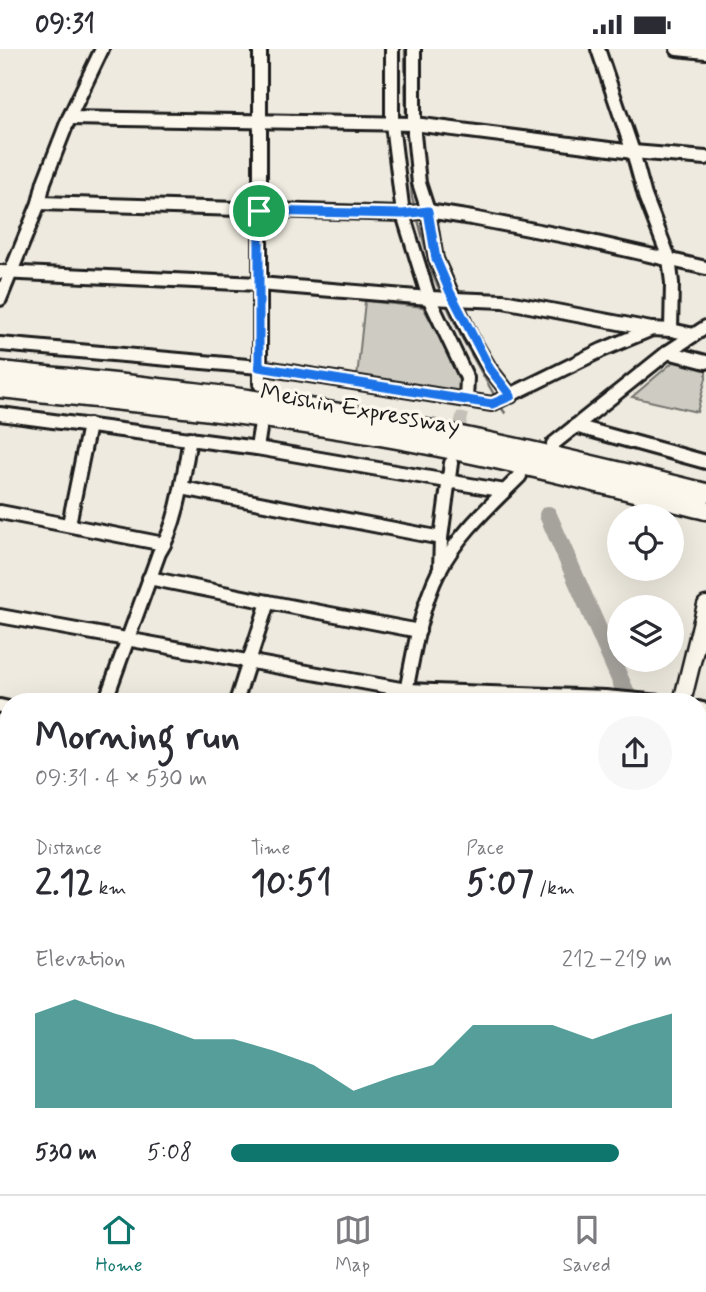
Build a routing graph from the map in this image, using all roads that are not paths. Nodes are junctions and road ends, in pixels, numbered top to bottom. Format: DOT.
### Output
graph roads {
  1 [pos="102,49"];
  2 [pos="260,49"];
  3 [pos="392,49"];
  4 [pos="414,49"];
  5 [pos="598,49"];
  6 [pos="677,49"];
  7 [pos="706,52"];
  8 [pos="69,118"];
  9 [pos="259,122"];
  10 [pos="404,124"];
  11 [pos="633,152"];
  12 [pos="706,158"];
  13 [pos="40,203"];
  14 [pos="259,211"];
  15 [pos="416,213"];
  16 [pos="669,258"];
  17 [pos="706,268"];
  18 [pos="6,272"];
  19 [pos="259,284"];
  20 [pos="442,298"];
  21 [pos="0,299"];
  22 [pos="706,327"];
  23 [pos="652,329"];
  24 [pos="671,330"];
  25 [pos="694,335"];
  26 [pos="0,344"];
  27 [pos="668,352"];
  28 [pos="706,362"];
  29 [pos="259,367"];
  30 [pos="0,371"];
  31 [pos="260,384"];
  32 [pos="0,388"];
  33 [pos="510,397"];
  34 [pos="466,400"];
  35 [pos="0,414"];
  36 [pos="89,425"];
  37 [pos="575,426"];
  38 [pos="260,429"];
  39 [pos="190,438"];
  40 [pos="553,444"];
  41 [pos="257,447"];
  42 [pos="706,461"];
  43 [pos="451,463"];
  44 [pos="520,476"];
  45 [pos="449,481"];
  46 [pos="182,488"];
  47 [pos="505,491"];
  48 [pos="706,493"];
  49 [pos="706,510"];
  50 [pos="0,512"];
  51 [pos="69,524"];
  52 [pos="441,538"];
  53 [pos="164,544"];
  54 [pos="440,570"];
  55 [pos="149,578"];
  56 [pos="268,602"];
  57 [pos="706,605"];
  58 [pos="0,617"];
  59 [pos="419,631"];
  60 [pos="127,641"];
  61 [pos="249,662"];
  62 [pos="108,693"];
  63 [pos="239,693"];
  64 [pos="391,693"];
  65 [pos="406,693"];
  66 [pos="683,693"];
  1 -- 8 [label="street"];
  2 -- 9 [label="street"];
  3 -- 10 [label="street"];
  4 -- 10 [label="street"];
  5 -- 11 [label="street"];
  6 -- 7 [label="street"];
  8 -- 9 [label="street"];
  8 -- 13 [label="street"];
  9 -- 10 [label="street"];
  9 -- 14 [label="street"];
  10 -- 11 [label="street"];
  10 -- 15 [label="street"];
  10 -- 15 [label="street"];
  11 -- 12 [label="street"];
  11 -- 16 [label="street"];
  13 -- 14 [label="street"];
  13 -- 18 [label="street"];
  14 -- 15 [label="street"];
  14 -- 19 [label="street"];
  15 -- 16 [label="street"];
  15 -- 20 [label="street"];
  15 -- 20 [label="street"];
  16 -- 17 [label="street"];
  16 -- 24 [label="street"];
  18 -- 19 [label="street"];
  18 -- 21 [label="street"];
  19 -- 20 [label="street"];
  19 -- 29 [label="street"];
  20 -- 23 [label="street"];
  20 -- 33 [label="street"];
  20 -- 34 [label="street"];
  22 -- 25 [label="street"];
  23 -- 24 [label="street"];
  23 -- 33 [label="street"];
  24 -- 25 [label="street"];
  25 -- 27 [label="street"];
  26 -- 29 [label="street"];
  27 -- 28 [label="street"];
  27 -- 37 [label="street"];
  29 -- 31 [label="street"];
  29 -- 34 [label="street"];
  30 -- 48 [label="highway, Meishin Expressway"];
  32 -- 49 [label="highway, Meishin Expressway"];
  33 -- 34 [label="street"];
  35 -- 36 [label="street"];
  36 -- 39 [label="street"];
  36 -- 51 [label="street"];
  37 -- 40 [label="street"];
  37 -- 42 [label="street"];
  38 -- 41 [label="street"];
  39 -- 41 [label="street"];
  39 -- 46 [label="street"];
  41 -- 45 [label="street"];
  43 -- 45 [label="street"];
  44 -- 47 [label="street"];
  45 -- 47 [label="street"];
  45 -- 52 [label="street"];
  46 -- 52 [label="street"];
  46 -- 53 [label="street"];
  47 -- 54 [label="street"];
  50 -- 51 [label="street"];
  51 -- 53 [label="street"];
  52 -- 54 [label="street"];
  53 -- 55 [label="street"];
  54 -- 59 [label="street"];
  55 -- 56 [label="street"];
  55 -- 60 [label="street"];
  56 -- 59 [label="street"];
  56 -- 61 [label="street"];
  57 -- 66 [label="main road"];
  58 -- 60 [label="street"];
  59 -- 65 [label="street"];
  60 -- 61 [label="street"];
  60 -- 62 [label="street"];
  61 -- 63 [label="street"];
  61 -- 64 [label="street"];
}
